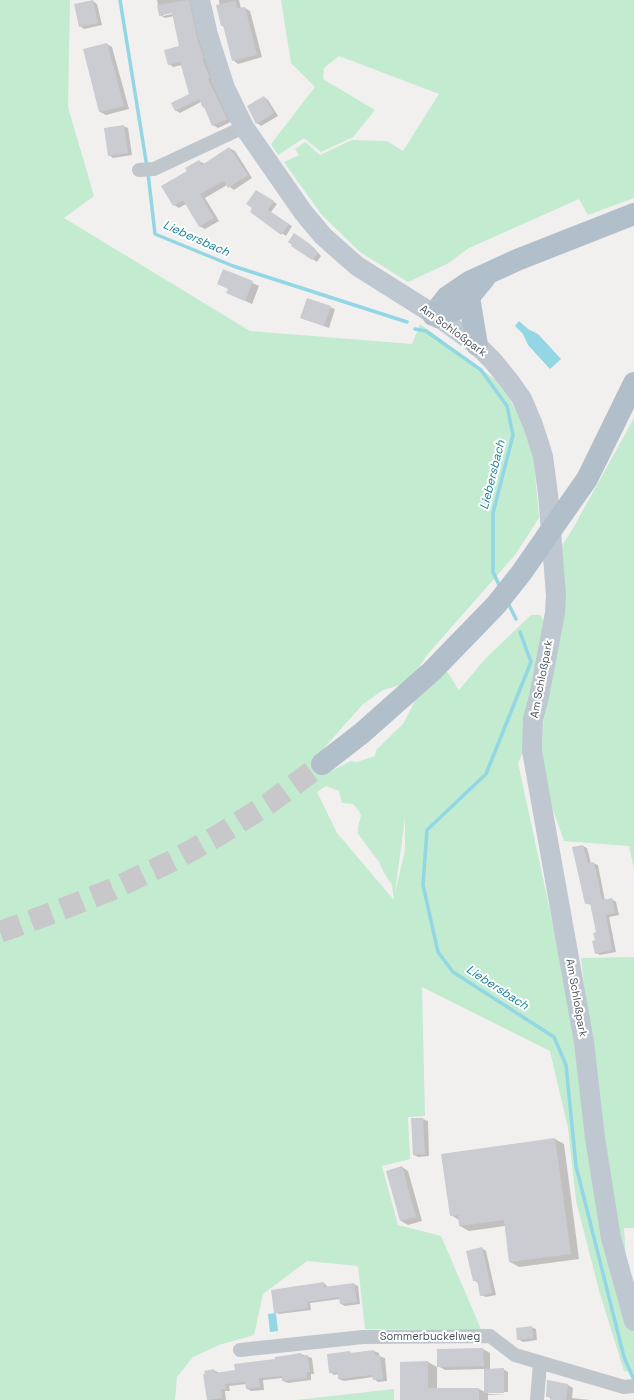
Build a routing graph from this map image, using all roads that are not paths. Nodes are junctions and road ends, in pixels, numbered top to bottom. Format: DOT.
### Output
graph roads {
  1 [pos="200,0"];
  2 [pos="244,126"];
  3 [pos="139,170"];
  4 [pos="634,214"];
  5 [pos="494,270"];
  6 [pos="469,297"];
  7 [pos="436,316"];
  8 [pos="477,345"];
  9 [pos="634,383"];
  10 [pos="634,407"];
  11 [pos="614,424"];
  12 [pos="322,764"];
  13 [pos="634,1321"];
  14 [pos="240,1350"];
  15 [pos="540,1363"];
  16 [pos="629,1387"];
  17 [pos="537,1400"];
  1 -- 2 [label="street, Am Schloßpark"];
  2 -- 3 [label="street"];
  2 -- 7 [label="street, Am Schloßpark"];
  4 -- 5 [label="main road"];
  5 -- 6 [label="main road"];
  5 -- 7 [label="main road"];
  6 -- 7 [label="main road"];
  6 -- 8 [label="main road"];
  7 -- 8 [label="street, Am Schloßpark"];
  8 -- 13 [label="street, Am Schloßpark"];
  9 -- 11 [label="main road"];
  10 -- 11 [label="main road"];
  11 -- 12 [label="main road, bridge"];
  14 -- 15 [label="street, Sommerbuckelweg"];
  15 -- 16 [label="street, Sommerbuckelweg"];
  15 -- 17 [label="street"];
}
